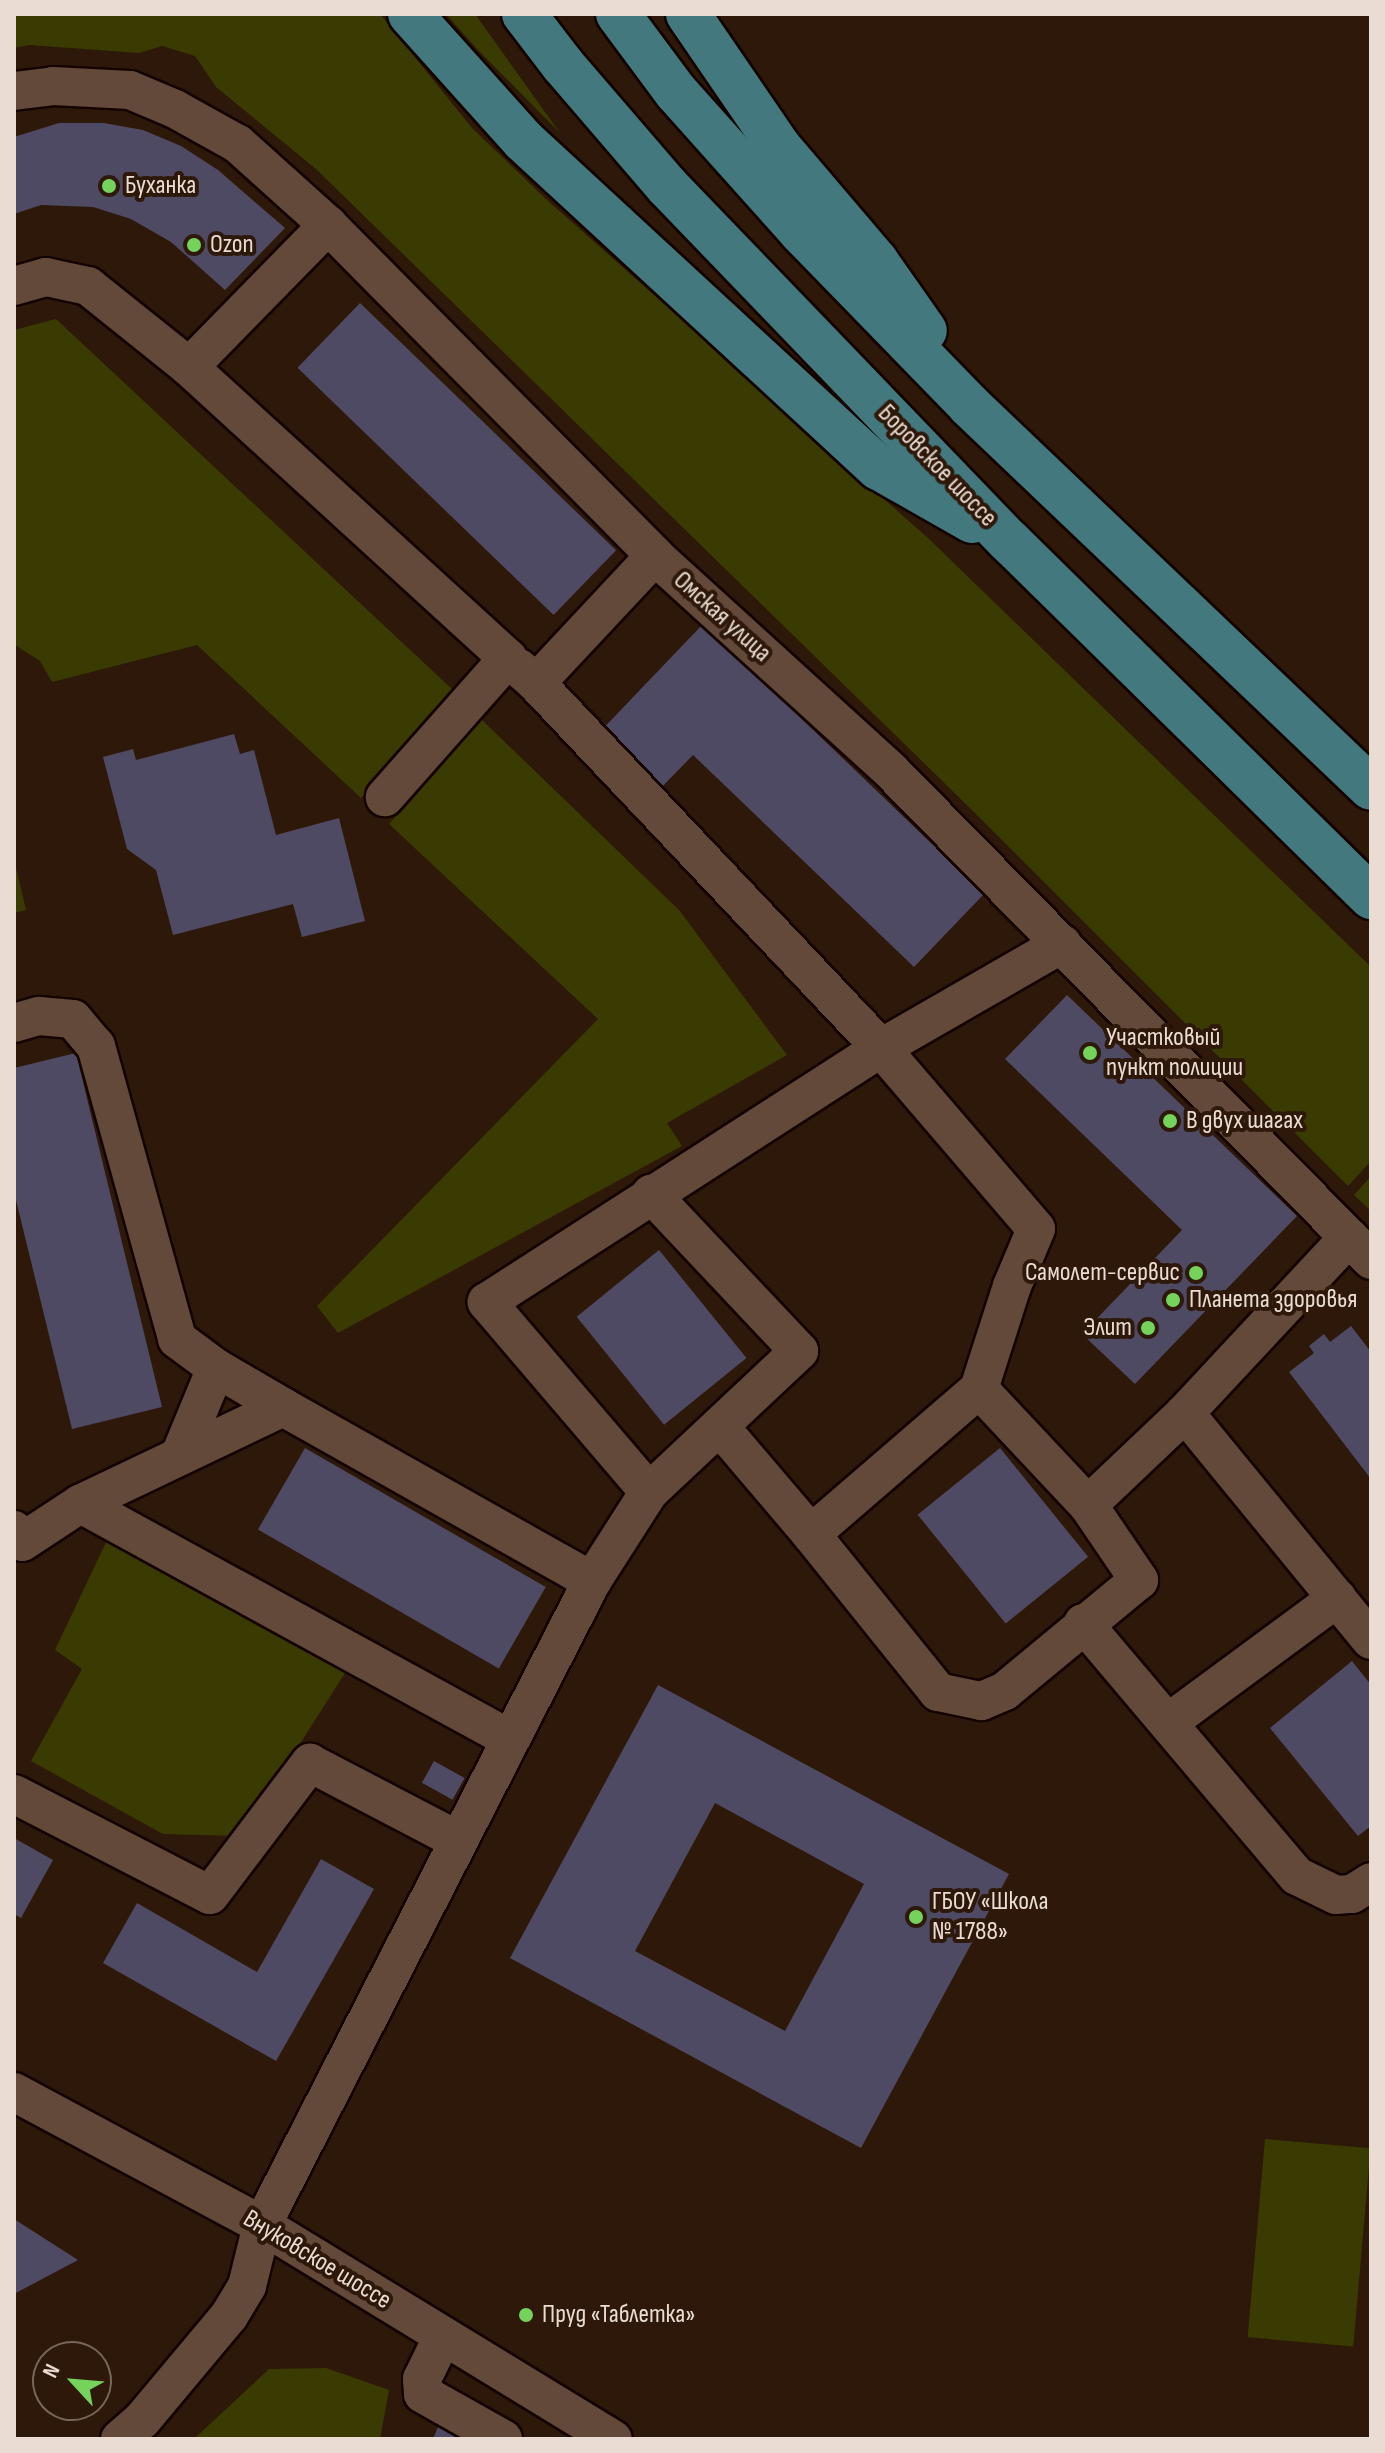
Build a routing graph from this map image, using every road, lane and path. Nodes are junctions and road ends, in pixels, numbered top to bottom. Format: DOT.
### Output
graph roads {
  1 [pos="410,14"];
  2 [pos="524,14"];
  3 [pos="618,14"];
  4 [pos="688,14"];
  5 [pos="14,91"];
  6 [pos="328,225"];
  7 [pos="14,286"];
  8 [pos="189,367"];
  9 [pos="969,405"];
  10 [pos="1009,541"];
  11 [pos="655,556"];
  12 [pos="508,658"];
  13 [pos="536,683"];
  14 [pos="1371,788"];
  15 [pos="385,797"];
  16 [pos="1371,897"];
  17 [pos="1062,944"];
  18 [pos="14,1023"];
  19 [pos="881,1048"];
  20 [pos="651,1194"];
  21 [pos="1360,1249"];
  22 [pos="216,1368"];
  23 [pos="979,1389"];
  24 [pos="283,1407"];
  25 [pos="1185,1413"];
  26 [pos="720,1427"];
  27 [pos="180,1455"];
  28 [pos="649,1492"];
  29 [pos="80,1504"];
  30 [pos="1088,1505"];
  31 [pos="811,1534"];
  32 [pos="17,1540"];
  33 [pos="592,1581"];
  34 [pos="1337,1598"];
  35 [pos="1083,1623"];
  36 [pos="1371,1640"];
  37 [pos="1169,1722"];
  38 [pos="510,1739"];
  39 [pos="14,1794"];
  40 [pos="457,1840"];
  41 [pos="1371,1882"];
  42 [pos="14,2092"];
  43 [pos="262,2225"];
  44 [pos="443,2336"];
  45 [pos="603,2436"];
  46 [pos="120,2439"];
  47 [pos="503,2439"];
  1 -- 10 [label="main road"];
  2 -- 10 [label="main road, Боровское шоссе"];
  3 -- 9 [label="main road"];
  4 -- 9 [label="main road"];
  5 -- 6 [label="street, Омская улица"];
  6 -- 8 [label="street"];
  6 -- 11 [label="street, Омская улица"];
  7 -- 8 [label="street"];
  8 -- 12 [label="street"];
  9 -- 14 [label="main road"];
  10 -- 16 [label="main road, Боровское шоссе"];
  11 -- 13 [label="street"];
  11 -- 17 [label="street, Омская улица"];
  12 -- 13 [label="street"];
  12 -- 15 [label="street"];
  13 -- 19 [label="street"];
  17 -- 19 [label="street"];
  17 -- 21 [label="street, Омская улица"];
  18 -- 22 [label="street"];
  19 -- 20 [label="street"];
  19 -- 23 [label="street"];
  20 -- 26 [label="street"];
  20 -- 28 [label="street"];
  21 -- 25 [label="street"];
  22 -- 24 [label="street"];
  22 -- 27 [label="street"];
  23 -- 30 [label="street"];
  23 -- 31 [label="street"];
  24 -- 27 [label="street"];
  24 -- 33 [label="street"];
  25 -- 30 [label="street"];
  25 -- 34 [label="street"];
  26 -- 28 [label="street"];
  26 -- 31 [label="street"];
  27 -- 29 [label="street"];
  28 -- 33 [label="street"];
  29 -- 32 [label="street"];
  29 -- 38 [label="street"];
  30 -- 35 [label="street"];
  31 -- 35 [label="street"];
  33 -- 38 [label="street"];
  34 -- 36 [label="street"];
  34 -- 37 [label="street"];
  35 -- 37 [label="street"];
  37 -- 41 [label="street"];
  38 -- 40 [label="street"];
  39 -- 40 [label="street"];
  40 -- 43 [label="street"];
  42 -- 43 [label="street, Внуковское шоссе"];
  43 -- 44 [label="street, Внуковское шоссе"];
  43 -- 46 [label="street"];
  44 -- 45 [label="street, Внуковское шоссе"];
  44 -- 47 [label="street"];
}
